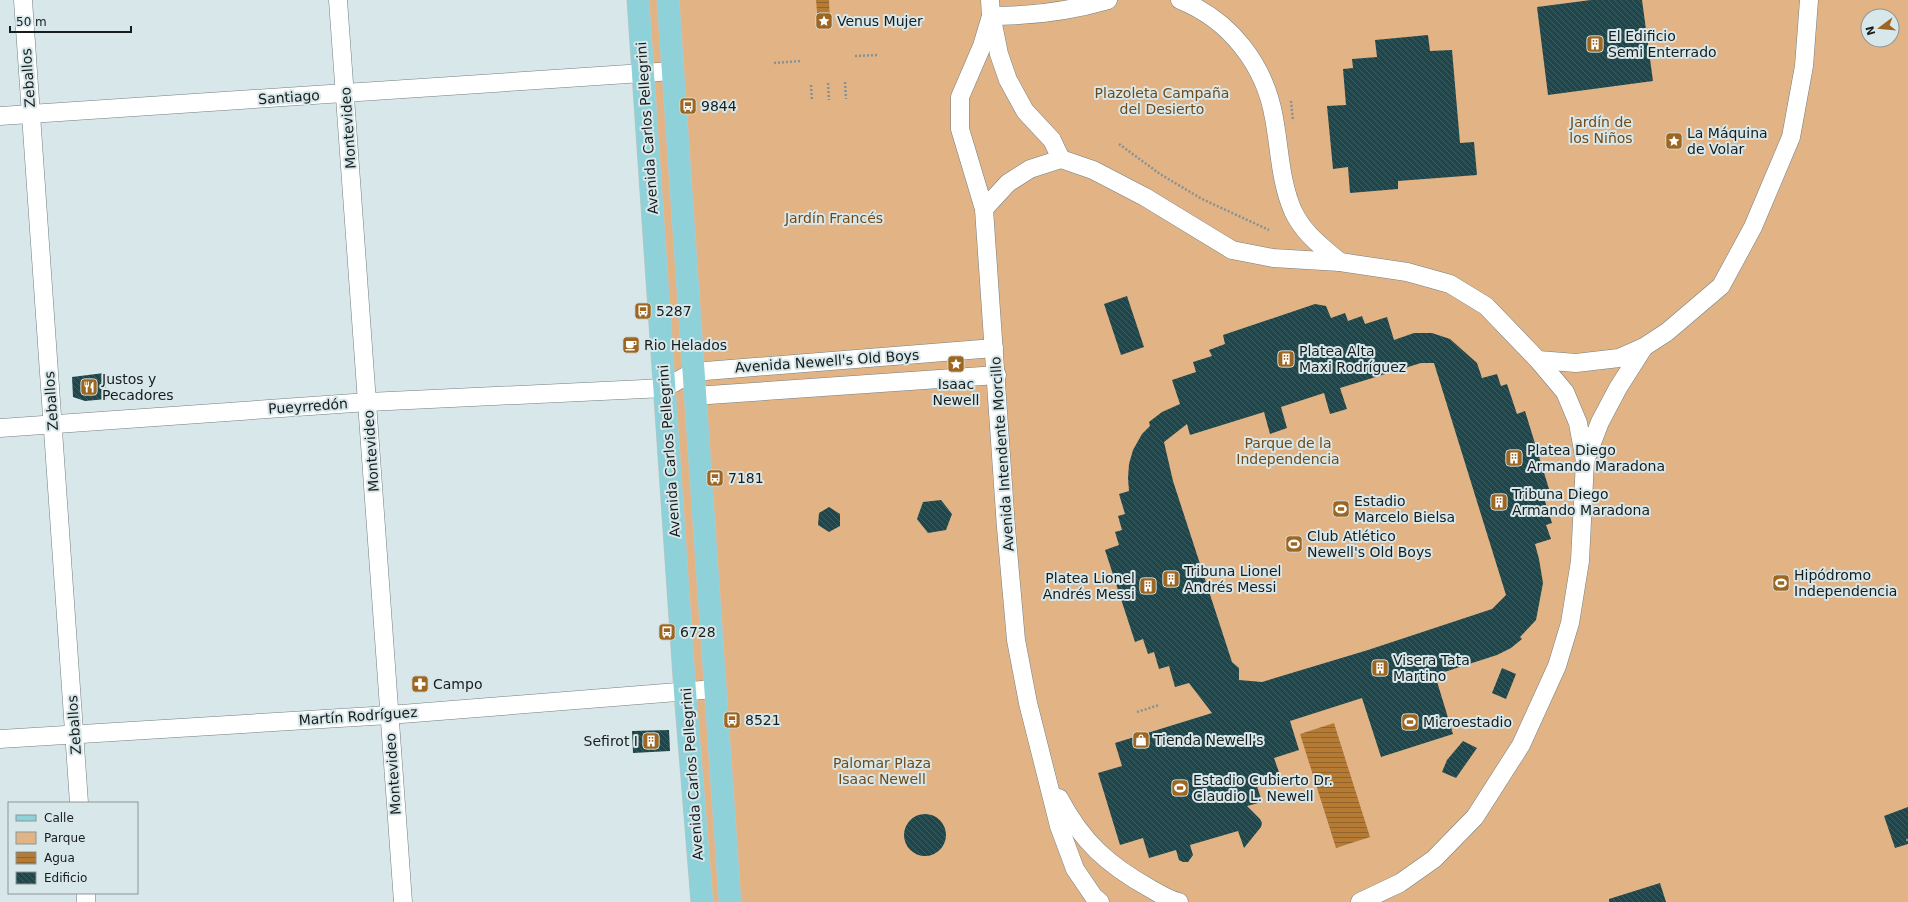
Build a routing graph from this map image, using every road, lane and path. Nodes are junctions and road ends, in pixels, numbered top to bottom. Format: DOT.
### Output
graph roads {
  1 [pos="23,0"];
  2 [pos="338,0"];
  3 [pos="638,0"];
  4 [pos="668,0"];
  5 [pos="1108,0"];
  6 [pos="1180,0"];
  7 [pos="1809,0"];
  8 [pos="990,8"];
  9 [pos="878,55"];
  10 [pos="855,56"];
  11 [pos="801,61"];
  12 [pos="774,63"];
  13 [pos="673,71"];
  14 [pos="642,73"];
  15 [pos="845,82"];
  16 [pos="828,83"];
  17 [pos="811,85"];
  18 [pos="345,93"];
  19 [pos="846,99"];
  20 [pos="829,100"];
  21 [pos="812,101"];
  22 [pos="1291,101"];
  23 [pos="31,114"];
  24 [pos="0,116"];
  25 [pos="1294,124"];
  26 [pos="1120,144"];
  27 [pos="1061,159"];
  28 [pos="984,208"];
  29 [pos="1269,230"];
  30 [pos="1340,262"];
  31 [pos="1644,347"];
  32 [pos="994,348"];
  33 [pos="1538,360"];
  34 [pos="693,372"];
  35 [pos="996,375"];
  36 [pos="665,388"];
  37 [pos="694,396"];
  38 [pos="368,402"];
  39 [pos="53,424"];
  40 [pos="0,428"];
  41 [pos="1585,461"];
  42 [pos="715,689"];
  43 [pos="685,692"];
  44 [pos="1159,705"];
  45 [pos="1137,712"];
  46 [pos="389,714"];
  47 [pos="74,734"];
  48 [pos="0,739"];
  49 [pos="1044,769"];
  50 [pos="79,802"];
  51 [pos="1400,883"];
  52 [pos="403,902"];
  53 [pos="702,902"];
  54 [pos="730,902"];
  55 [pos="1100,902"];
  56 [pos="1179,902"];
  57 [pos="1360,902"];
  58 [pos="1383,902"];
  1 -- 23 [label="street, Zeballos"];
  2 -- 18 [label="street, Montevideo"];
  3 -- 14 [label="main road, Avenida Carlos Pellegrini"];
  4 -- 13 [label="main road, Avenida Carlos Pellegrini"];
  5 -- 8 [label="street"];
  6 -- 30 [label="street"];
  7 -- 31 [label="street"];
  8 -- 27 [label="street"];
  8 -- 28 [label="street, Avenida Intendente Morcillo"];
  9 -- 10 [label="path"];
  11 -- 12 [label="path"];
  13 -- 14 [label="street, Santiago"];
  13 -- 34 [label="main road, Avenida Carlos Pellegrini"];
  14 -- 18 [label="street, Santiago"];
  14 -- 36 [label="main road, Avenida Carlos Pellegrini"];
  15 -- 19 [label="path"];
  16 -- 20 [label="path"];
  17 -- 21 [label="path"];
  18 -- 23 [label="street, Santiago"];
  18 -- 38 [label="street, Montevideo"];
  22 -- 25 [label="path"];
  23 -- 24 [label="street, Santiago"];
  23 -- 39 [label="street, Zeballos"];
  26 -- 29 [label="path"];
  27 -- 28 [label="street"];
  27 -- 30 [label="street"];
  28 -- 32 [label="street, Avenida Intendente Morcillo"];
  30 -- 33 [label="street"];
  31 -- 33 [label="street"];
  31 -- 41 [label="street"];
  32 -- 34 [label="street, Avenida Newell's Old Boys"];
  32 -- 35 [label="street, Avenida Intendente Morcillo"];
  33 -- 41 [label="street"];
  34 -- 36 [label="street, Avenida Newell's Old Boys"];
  34 -- 37 [label="main road, Avenida Carlos Pellegrini"];
  35 -- 37 [label="street, Avenida Newell's Old Boys"];
  35 -- 49 [label="street, Avenida Intendente Morcillo"];
  36 -- 38 [label="street, Pueyrredón"];
  36 -- 43 [label="main road, Avenida Carlos Pellegrini"];
  37 -- 42 [label="main road, Avenida Carlos Pellegrini"];
  38 -- 39 [label="street, Pueyrredón"];
  38 -- 46 [label="street, Montevideo"];
  39 -- 40 [label="street, Pueyrredón"];
  39 -- 47 [label="street, Zeballos"];
  41 -- 51 [label="street"];
  42 -- 43 [label="street, Martín Rodríguez"];
  42 -- 54 [label="main road, Avenida Carlos Pellegrini"];
  43 -- 46 [label="street, Martín Rodríguez"];
  43 -- 53 [label="main road, Avenida Carlos Pellegrini"];
  44 -- 45 [label="path"];
  46 -- 47 [label="street, Martín Rodríguez"];
  46 -- 52 [label="street, Montevideo"];
  47 -- 48 [label="street, Martín Rodríguez"];
  47 -- 50 [label="street, Zeballos"];
  49 -- 55 [label="street, Avenida Intendente Morcillo"];
  49 -- 56 [label="street"];
  51 -- 57 [label="street"];
  51 -- 58 [label="street"];
}
